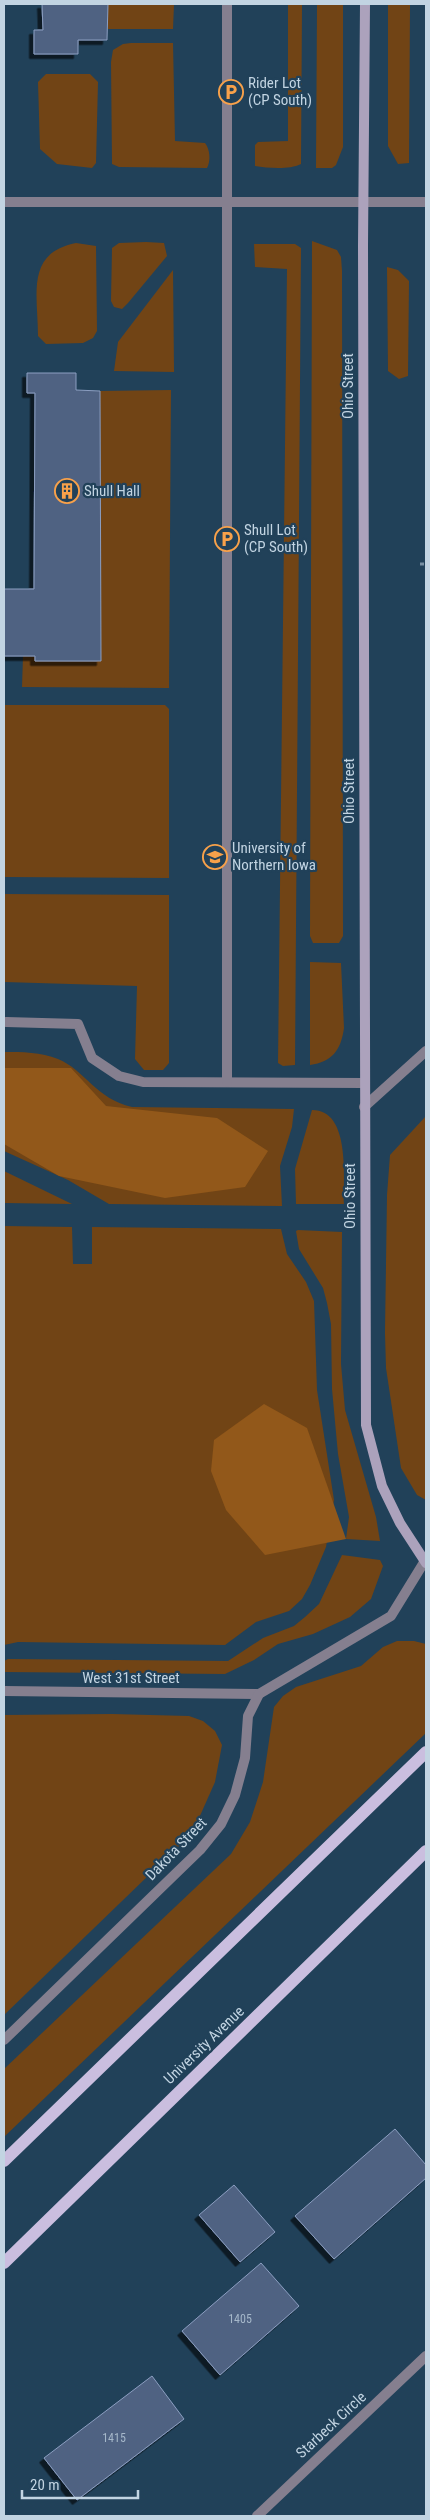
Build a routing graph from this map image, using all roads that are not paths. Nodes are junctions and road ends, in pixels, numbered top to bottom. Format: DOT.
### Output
graph roads {
  1 [pos="227,4"];
  2 [pos="365,4"];
  3 [pos="4,202"];
  4 [pos="227,202"];
  5 [pos="364,202"];
  6 [pos="426,202"];
  7 [pos="6,1022"];
  8 [pos="426,1051"];
  9 [pos="227,1082"];
  10 [pos="364,1083"];
  11 [pos="364,1107"];
  12 [pos="425,1561"];
  13 [pos="4,1692"];
  14 [pos="258,1694"];
  15 [pos="426,1752"];
  16 [pos="426,1851"];
  17 [pos="4,2040"];
  18 [pos="4,2161"];
  19 [pos="4,2263"];
  20 [pos="426,2356"];
  21 [pos="257,2516"];
  1 -- 4 [label="street"];
  2 -- 5 [label="street, Ohio Street"];
  3 -- 4 [label="street"];
  4 -- 5 [label="street"];
  4 -- 9 [label="street"];
  5 -- 6 [label="street"];
  5 -- 10 [label="street, Ohio Street"];
  7 -- 9 [label="street"];
  8 -- 11 [label="street"];
  9 -- 10 [label="street"];
  10 -- 11 [label="street, Ohio Street"];
  11 -- 12 [label="street, Ohio Street"];
  12 -- 14 [label="street"];
  13 -- 14 [label="street, West 31st Street"];
  14 -- 17 [label="street, Dakota Street"];
  15 -- 18 [label="main road"];
  16 -- 19 [label="main road, University Avenue"];
  20 -- 21 [label="street, Starbeck Circle"];
}
